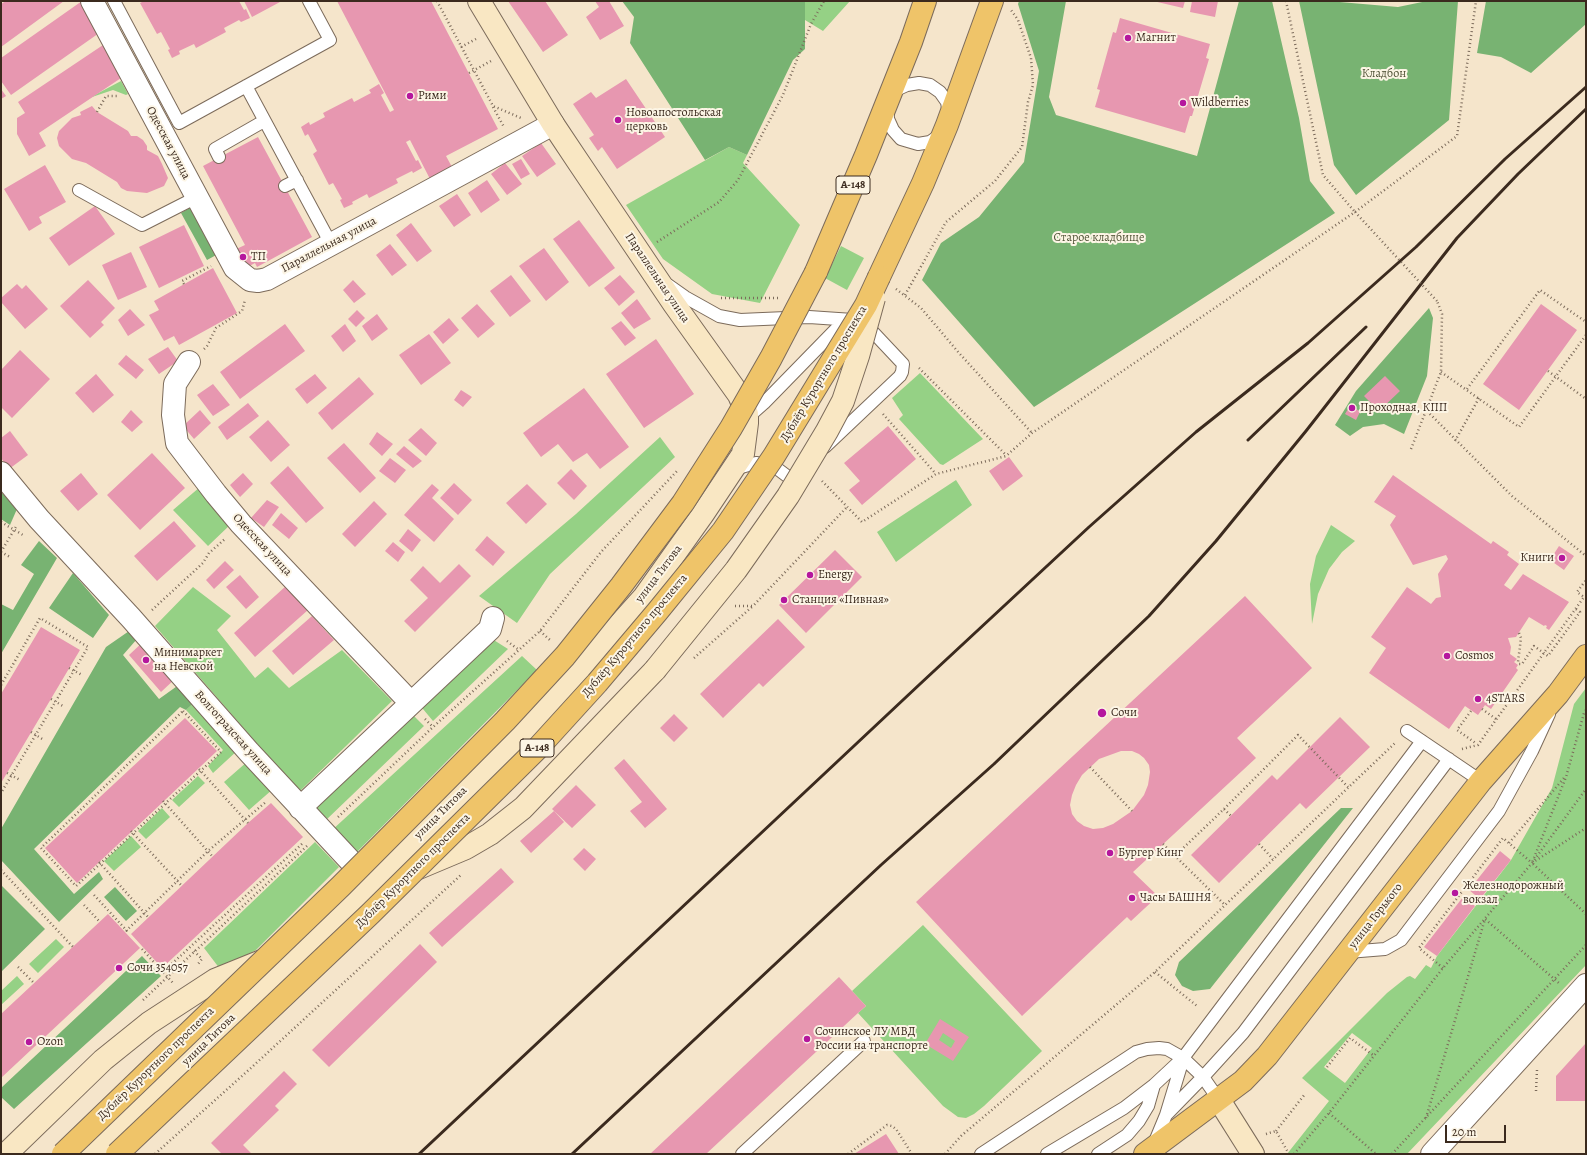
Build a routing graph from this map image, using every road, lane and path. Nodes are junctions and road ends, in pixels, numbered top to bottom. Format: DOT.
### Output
graph roads {
  1 [pos="92,1"];
  2 [pos="114,1"];
  3 [pos="309,1"];
  4 [pos="437,1"];
  5 [pos="479,1"];
  6 [pos="824,1"];
  7 [pos="925,1"];
  8 [pos="1286,1"];
  9 [pos="1476,1"];
  10 [pos="1000,3"];
  11 [pos="478,38"];
  12 [pos="461,47"];
  13 [pos="492,61"];
  14 [pos="474,71"];
  15 [pos="469,73"];
  16 [pos="246,86"];
  17 [pos="106,96"];
  18 [pos="887,98"];
  19 [pos="97,112"];
  20 [pos="525,120"];
  21 [pos="264,121"];
  22 [pos="553,124"];
  23 [pos="947,125"];
  24 [pos="219,157"];
  25 [pos="297,180"];
  26 [pos="285,186"];
  27 [pos="79,190"];
  28 [pos="197,197"];
  29 [pos="1355,212"];
  30 [pos="656,243"];
  31 [pos="331,244"];
  32 [pos="229,256"];
  33 [pos="651,270"];
  34 [pos="879,277"];
  35 [pos="250,280"];
  36 [pos="184,284"];
  37 [pos="905,296"];
  38 [pos="717,298"];
  39 [pos="803,298"];
  40 [pos="845,320"];
  41 [pos="1586,322"];
  42 [pos="1586,334"];
  43 [pos="188,362"];
  44 [pos="1548,371"];
  45 [pos="1441,372"];
  46 [pos="1555,377"];
  47 [pos="1467,389"];
  48 [pos="1479,398"];
  49 [pos="1586,399"];
  50 [pos="1426,411"];
  51 [pos="882,413"];
  52 [pos="747,427"];
  53 [pos="1032,433"];
  54 [pos="1455,441"];
  55 [pos="1411,449"];
  56 [pos="1006,456"];
  57 [pos="680,467"];
  58 [pos="733,469"];
  59 [pos="1,473"];
  60 [pos="936,474"];
  61 [pos="847,507"];
  62 [pos="1,522"];
  63 [pos="241,524"];
  64 [pos="14,529"];
  65 [pos="23,535"];
  66 [pos="1,552"];
  67 [pos="1586,556"];
  68 [pos="10,557"];
  69 [pos="1586,580"];
  70 [pos="732,606"];
  71 [pos="753,606"];
  72 [pos="1576,609"];
  73 [pos="493,618"];
  74 [pos="137,624"];
  75 [pos="1519,633"];
  76 [pos="1544,653"];
  77 [pos="1586,656"];
  78 [pos="692,660"];
  79 [pos="69,668"];
  80 [pos="73,670"];
  81 [pos="82,675"];
  82 [pos="1,685"];
  83 [pos="1558,694"];
  84 [pos="51,699"];
  85 [pos="55,701"];
  86 [pos="411,703"];
  87 [pos="63,706"];
  88 [pos="1482,709"];
  89 [pos="1471,711"];
  90 [pos="1585,712"];
  91 [pos="1496,719"];
  92 [pos="1407,731"];
  93 [pos="31,732"];
  94 [pos="36,734"];
  95 [pos="44,740"];
  96 [pos="1422,741"];
  97 [pos="1449,759"];
  98 [pos="1090,767"];
  99 [pos="200,770"];
  100 [pos="7,773"];
  101 [pos="12,775"];
  102 [pos="1566,776"];
  103 [pos="20,780"];
  104 [pos="1481,781"];
  105 [pos="1348,787"];
  106 [pos="1586,789"];
  107 [pos="1,793"];
  108 [pos="268,800"];
  109 [pos="164,802"];
  110 [pos="300,808"];
  111 [pos="1224,809"];
  112 [pos="1132,811"];
  113 [pos="1231,816"];
  114 [pos="245,819"];
  115 [pos="248,823"];
  116 [pos="1586,828"];
  117 [pos="132,832"];
  118 [pos="314,836"];
  119 [pos="1509,843"];
  120 [pos="1163,844"];
  121 [pos="1259,844"];
  122 [pos="208,851"];
  123 [pos="1175,856"];
  124 [pos="213,857"];
  125 [pos="1273,859"];
  126 [pos="99,863"];
  127 [pos="1532,863"];
  128 [pos="1,870"];
  129 [pos="464,871"];
  130 [pos="177,880"];
  131 [pos="182,886"];
  132 [pos="368,886"];
  133 [pos="94,896"];
  134 [pos="84,905"];
  135 [pos="1225,905"];
  136 [pos="145,912"];
  137 [pos="1586,914"];
  138 [pos="148,917"];
  139 [pos="1485,919"];
  140 [pos="100,922"];
  141 [pos="1586,945"];
  142 [pos="73,947"];
  143 [pos="142,949"];
  144 [pos="1348,952"];
  145 [pos="262,961"];
  146 [pos="18,967"];
  147 [pos="1443,968"];
  148 [pos="164,972"];
  149 [pos="1155,972"];
  150 [pos="1554,979"];
  151 [pos="34,983"];
  152 [pos="1580,991"];
  153 [pos="1197,1006"];
  154 [pos="864,1040"];
  155 [pos="1374,1055"];
  156 [pos="1183,1058"];
  157 [pos="1327,1067"];
  158 [pos="1203,1077"];
  159 [pos="1154,1085"];
  160 [pos="1305,1094"];
  161 [pos="1220,1100"];
  162 [pos="1329,1113"];
  163 [pos="1166,1115"];
  164 [pos="1426,1118"];
  165 [pos="1276,1131"];
  166 [pos="1149,1151"];
  167 [pos="6,1154"];
  168 [pos="63,1154"];
  169 [pos="90,1154"];
  170 [pos="117,1154"];
  171 [pos="155,1154"];
  172 [pos="742,1154"];
  173 [pos="848,1154"];
  174 [pos="912,1154"];
  175 [pos="945,1154"];
  176 [pos="981,1154"];
  177 [pos="1047,1154"];
  178 [pos="1098,1154"];
  179 [pos="1253,1154"];
  180 [pos="1294,1154"];
  181 [pos="1376,1154"];
  182 [pos="1392,1154"];
  183 [pos="1432,1154"];
  1 -- 28 [label="street, Одесская улица"];
  2 -- 16 [label="lane"];
  3 -- 16 [label="lane"];
  4 -- 12 [label="path"];
  5 -- 22 [label="main road, Параллельная улица"];
  6 -- 30 [label="path"];
  7 -- 18 [label="main road, Дублёр Курортного проспекта / А-148"];
  8 -- 29 [label="path"];
  9 -- 29 [label="path"];
  10 -- 23 [label="main road, Дублёр Курортного проспекта / А-148"];
  10 -- 37 [label="path"];
  11 -- 12 [label="path"];
  12 -- 14 [label="path"];
  13 -- 14 [label="path"];
  14 -- 15 [label="path"];
  14 -- 20 [label="path"];
  16 -- 21 [label="lane"];
  17 -- 19 [label="path"];
  18 -- 23 [label="lane, А-148"];
  18 -- 23 [label="lane, А-148"];
  18 -- 39 [label="main road, Дублёр Курортного проспекта / А-148, bridge"];
  21 -- 24 [label="lane"];
  21 -- 25 [label="lane"];
  22 -- 31 [label="street, Параллельная улица"];
  22 -- 33 [label="main road, Параллельная улица"];
  23 -- 34 [label="main road, Дублёр Курортного проспекта / А-148"];
  25 -- 26 [label="lane"];
  25 -- 31 [label="lane"];
  27 -- 28 [label="lane"];
  28 -- 32 [label="street, Одесская улица"];
  29 -- 45 [label="path, bridge"];
  29 -- 53 [label="path"];
  31 -- 35 [label="street, Параллельная улица"];
  32 -- 35 [label="street, Одесская улица"];
  32 -- 36 [label="path"];
  33 -- 40 [label="lane"];
  33 -- 52 [label="main road, Параллельная улица"];
  34 -- 37 [label="path"];
  34 -- 132 [label="main road, А-148, bridge"];
  34 -- 170 [label="main road, Дублёр Курортного проспекта / А-148, bridge"];
  35 -- 43 [label="path"];
  37 -- 53 [label="path"];
  38 -- 39 [label="path"];
  39 -- 145 [label="main road, Дублёр Курортного проспекта / А-148, bridge"];
  40 -- 52 [label="lane"];
  40 -- 58 [label="lane"];
  41 -- 47 [label="path"];
  42 -- 46 [label="path"];
  43 -- 63 [label="street, Одесская улица"];
  44 -- 46 [label="path"];
  45 -- 47 [label="path"];
  45 -- 50 [label="path"];
  46 -- 48 [label="path"];
  46 -- 49 [label="path"];
  47 -- 48 [label="path"];
  48 -- 54 [label="path"];
  50 -- 54 [label="path"];
  50 -- 55 [label="path"];
  51 -- 60 [label="path"];
  52 -- 58 [label="main road, улица Титова"];
  53 -- 56 [label="path"];
  54 -- 67 [label="path"];
  57 -- 118 [label="path"];
  58 -- 132 [label="main road, улица Титова"];
  59 -- 74 [label="street, Волгоградская улица"];
  61 -- 71 [label="path"];
  62 -- 64 [label="path"];
  63 -- 74 [label="path"];
  63 -- 86 [label="street, Одесская улица"];
  64 -- 65 [label="path"];
  64 -- 66 [label="path"];
  66 -- 68 [label="path"];
  69 -- 72 [label="path"];
  70 -- 71 [label="path"];
  71 -- 78 [label="path"];
  72 -- 76 [label="path"];
  72 -- 76 [label="path"];
  73 -- 86 [label="street"];
  74 -- 110 [label="street, Волгоградская улица"];
  75 -- 76 [label="path"];
  76 -- 91 [label="path"];
  77 -- 83 [label="main road, улица Горького"];
  79 -- 80 [label="path"];
  80 -- 81 [label="path"];
  80 -- 82 [label="path"];
  80 -- 85 [label="path"];
  83 -- 104 [label="main road, улица Горького"];
  83 -- 144 [label="lane"];
  84 -- 85 [label="path"];
  85 -- 87 [label="path"];
  85 -- 94 [label="path"];
  86 -- 110 [label="street"];
  88 -- 91 [label="path"];
  89 -- 91 [label="path"];
  90 -- 102 [label="path"];
  92 -- 96 [label="lane"];
  92 -- 105 [label="path"];
  93 -- 94 [label="path"];
  94 -- 95 [label="path"];
  94 -- 101 [label="path"];
  96 -- 97 [label="lane"];
  96 -- 156 [label="lane"];
  97 -- 104 [label="lane"];
  97 -- 158 [label="lane"];
  98 -- 112 [label="path"];
  99 -- 109 [label="path"];
  99 -- 114 [label="path"];
  99 -- 126 [label="path"];
  100 -- 101 [label="path"];
  101 -- 103 [label="path"];
  101 -- 107 [label="path"];
  102 -- 119 [label="path"];
  102 -- 127 [label="path"];
  104 -- 144 [label="main road, улица Горького"];
  105 -- 111 [label="path"];
  105 -- 125 [label="path"];
  106 -- 127 [label="path"];
  108 -- 114 [label="path"];
  109 -- 117 [label="path"];
  109 -- 122 [label="path"];
  110 -- 118 [label="street, Волгоградская улица"];
  111 -- 113 [label="path"];
  111 -- 123 [label="path"];
  114 -- 115 [label="path"];
  114 -- 122 [label="path"];
  116 -- 127 [label="path"];
  117 -- 126 [label="path"];
  117 -- 130 [label="path"];
  118 -- 132 [label="street, Волгоградская улица"];
  118 -- 148 [label="path"];
  118 -- 148 [label="path"];
  119 -- 127 [label="path"];
  119 -- 147 [label="path"];
  120 -- 123 [label="path"];
  121 -- 125 [label="path"];
  122 -- 124 [label="path"];
  122 -- 130 [label="path"];
  123 -- 135 [label="path"];
  125 -- 135 [label="path"];
  126 -- 136 [label="path"];
  127 -- 137 [label="path"];
  127 -- 139 [label="path"];
  128 -- 142 [label="path"];
  129 -- 171 [label="path"];
  130 -- 131 [label="path"];
  130 -- 136 [label="path"];
  132 -- 169 [label="main road, улица Титова"];
  133 -- 136 [label="path"];
  134 -- 140 [label="path"];
  135 -- 149 [label="path"];
  136 -- 138 [label="path"];
  139 -- 147 [label="path"];
  139 -- 150 [label="path"];
  139 -- 164 [label="path"];
  141 -- 150 [label="path"];
  143 -- 148 [label="path"];
  144 -- 161 [label="main road, улица Горького"];
  145 -- 167 [label="main road, А-148"];
  145 -- 168 [label="main road, Дублёр Курортного проспекта / А-148, bridge"];
  146 -- 151 [label="path"];
  147 -- 155 [label="path"];
  149 -- 153 [label="path"];
  149 -- 175 [label="path"];
  150 -- 152 [label="path"];
  150 -- 164 [label="path"];
  152 -- 183 [label="street"];
  154 -- 172 [label="lane"];
  155 -- 157 [label="path"];
  155 -- 162 [label="path"];
  156 -- 158 [label="lane"];
  156 -- 159 [label="lane"];
  156 -- 163 [label="lane"];
  156 -- 176 [label="lane"];
  158 -- 161 [label="lane"];
  158 -- 163 [label="lane"];
  159 -- 177 [label="lane"];
  159 -- 178 [label="lane"];
  160 -- 165 [label="path"];
  161 -- 166 [label="main road, улица Горького"];
  161 -- 179 [label="main road"];
  162 -- 180 [label="path"];
  162 -- 181 [label="path"];
  163 -- 166 [label="lane"];
  164 -- 182 [label="path"];
  173 -- 174 [label="path"];
}
